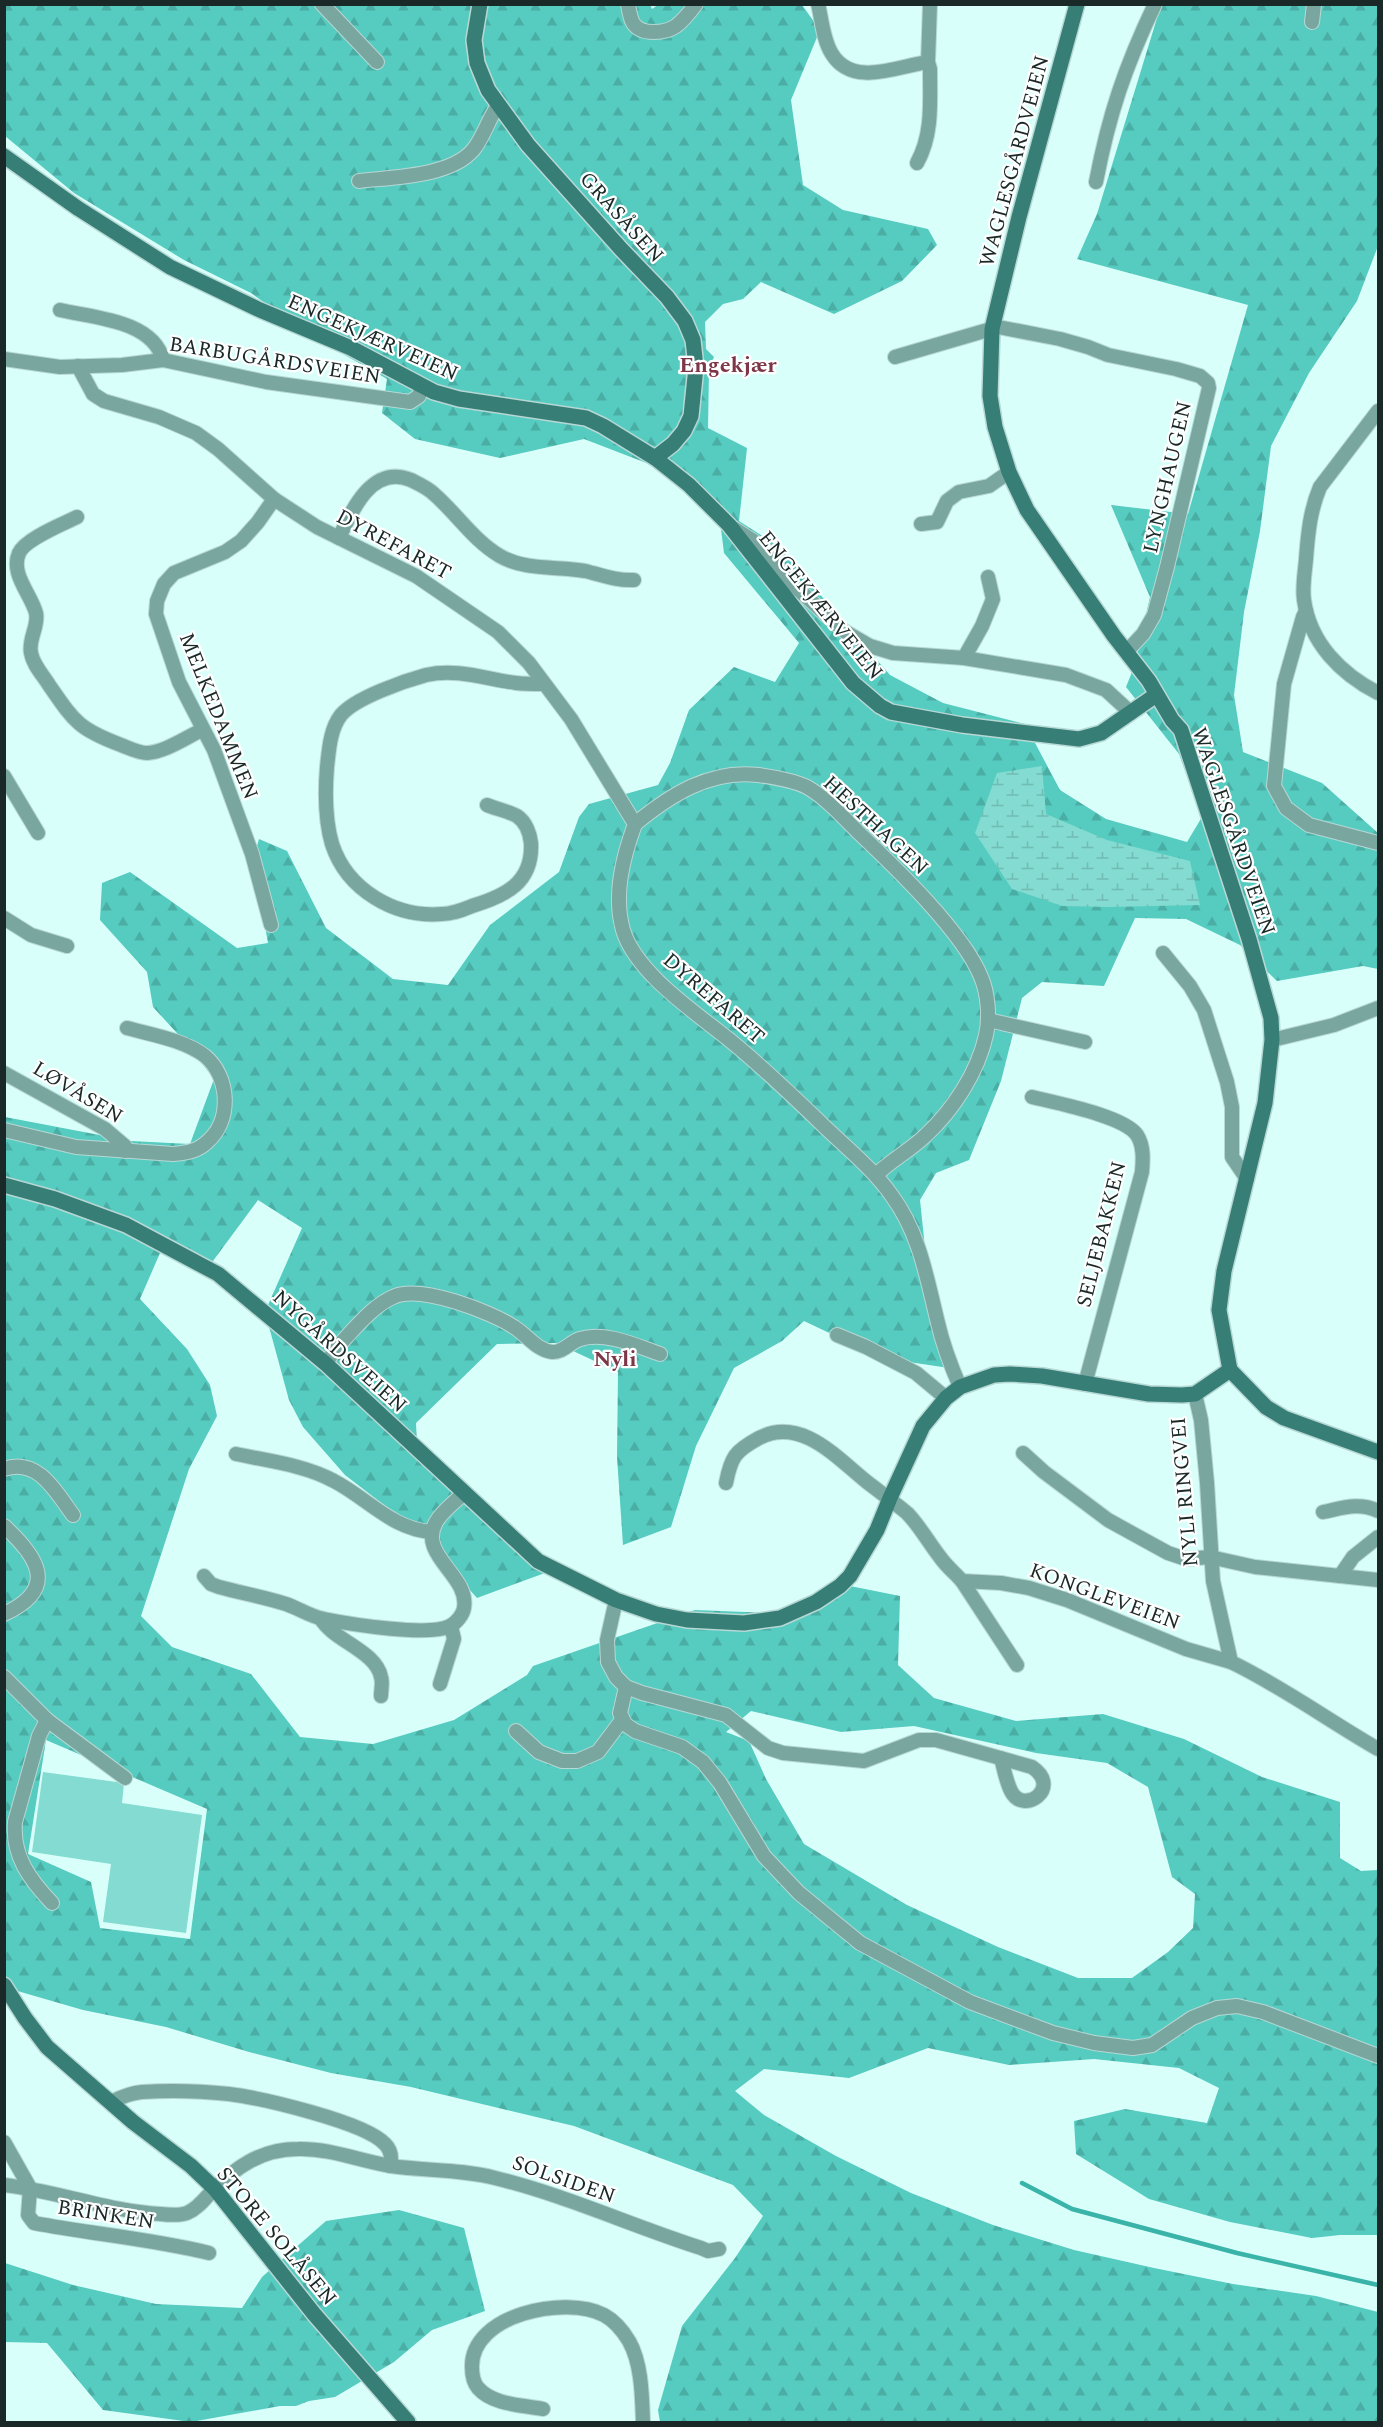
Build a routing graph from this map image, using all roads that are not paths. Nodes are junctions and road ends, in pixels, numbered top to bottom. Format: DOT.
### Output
graph roads {
  1 [pos="322,4"];
  2 [pos="480,4"];
  3 [pos="628,4"];
  4 [pos="696,4"];
  5 [pos="818,4"];
  6 [pos="930,4"];
  7 [pos="1077,4"];
  8 [pos="1155,4"];
  9 [pos="1314,4"];
  10 [pos="1312,22"];
  11 [pos="377,62"];
  12 [pos="928,62"];
  13 [pos="498,106"];
  14 [pos="4,156"];
  15 [pos="917,163"];
  16 [pos="359,181"];
  17 [pos="1096,182"];
  18 [pos="60,310"];
  19 [pos="992,329"];
  20 [pos="895,357"];
  21 [pos="4,359"];
  22 [pos="163,360"];
  23 [pos="78,366"];
  24 [pos="422,386"];
  25 [pos="1378,411"];
  26 [pos="655,458"];
  27 [pos="1009,472"];
  28 [pos="274,499"];
  29 [pos="76,517"];
  30 [pos="921,524"];
  31 [pos="729,525"];
  32 [pos="339,538"];
  33 [pos="988,577"];
  34 [pos="634,580"];
  35 [pos="1306,611"];
  36 [pos="1127,651"];
  37 [pos="964,658"];
  38 [pos="543,684"];
  39 [pos="1378,693"];
  40 [pos="1156,695"];
  41 [pos="1131,713"];
  42 [pos="202,730"];
  43 [pos="4,776"];
  44 [pos="487,805"];
  45 [pos="635,824"];
  46 [pos="38,833"];
  47 [pos="1378,843"];
  48 [pos="4,918"];
  49 [pos="272,925"];
  50 [pos="67,946"];
  51 [pos="1163,953"];
  52 [pos="1378,1008"];
  53 [pos="988,1020"];
  54 [pos="127,1028"];
  55 [pos="1272,1040"];
  56 [pos="1085,1042"];
  57 [pos="4,1073"];
  58 [pos="1032,1097"];
  59 [pos="4,1130"];
  60 [pos="125,1151"];
  61 [pos="876,1175"];
  62 [pos="1246,1179"];
  63 [pos="4,1185"];
  64 [pos="837,1335"];
  65 [pos="660,1354"];
  66 [pos="326,1364"];
  67 [pos="1230,1370"];
  68 [pos="1085,1384"];
  69 [pos="960,1387"];
  70 [pos="1195,1394"];
  71 [pos="946,1398"];
  72 [pos="1378,1452"];
  73 [pos="1023,1453"];
  74 [pos="236,1454"];
  75 [pos="4,1469"];
  76 [pos="726,1483"];
  77 [pos="896,1483"];
  78 [pos="464,1492"];
  79 [pos="890,1500"];
  80 [pos="1378,1511"];
  81 [pos="1323,1512"];
  82 [pos="73,1515"];
  83 [pos="4,1526"];
  84 [pos="432,1532"];
  85 [pos="1378,1537"];
  86 [pos="1210,1557"];
  87 [pos="204,1576"];
  88 [pos="1340,1576"];
  89 [pos="1378,1580"];
  90 [pos="962,1581"];
  91 [pos="616,1600"];
  92 [pos="4,1614"];
  93 [pos="321,1619"];
  94 [pos="451,1626"];
  95 [pos="1231,1662"];
  96 [pos="1017,1665"];
  97 [pos="4,1677"];
  98 [pos="440,1684"];
  99 [pos="626,1687"];
  100 [pos="381,1696"];
  101 [pos="47,1720"];
  102 [pos="622,1720"];
  103 [pos="516,1731"];
  104 [pos="1378,1749"];
  105 [pos="1001,1758"];
  106 [pos="125,1778"];
  107 [pos="52,1903"];
  108 [pos="4,1984"];
  109 [pos="1378,2056"];
  110 [pos="111,2102"];
  111 [pos="4,2142"];
  112 [pos="390,2166"];
  113 [pos="4,2186"];
  114 [pos="30,2188"];
  115 [pos="215,2189"];
  116 [pos="719,2249"];
  117 [pos="209,2253"];
  118 [pos="543,2409"];
  119 [pos="408,2422"];
  120 [pos="643,2422"];
  1 -- 11 [label="street"];
  2 -- 13 [label="main road, GRASÅSEN"];
  3 -- 4 [label="street"];
  5 -- 12 [label="street"];
  6 -- 12 [label="street"];
  7 -- 19 [label="main road, WAGLESGÅRDVEIEN"];
  8 -- 17 [label="street"];
  9 -- 10 [label="street"];
  12 -- 15 [label="street"];
  13 -- 16 [label="street"];
  13 -- 26 [label="main road, GRASÅSEN"];
  14 -- 24 [label="main road, ENGEKJÆRVEIEN"];
  18 -- 22 [label="street"];
  19 -- 20 [label="street"];
  19 -- 27 [label="main road, WAGLESGÅRDVEIEN"];
  19 -- 36 [label="street, LYNGHAUGEN"];
  21 -- 23 [label="street, BARBUGÅRDSVEIEN"];
  22 -- 23 [label="street, BARBUGÅRDSVEIEN"];
  22 -- 24 [label="street, BARBUGÅRDSVEIEN"];
  23 -- 28 [label="street"];
  24 -- 26 [label="main road, ENGEKJÆRVEIEN"];
  25 -- 35 [label="street"];
  26 -- 31 [label="main road, ENGEKJÆRVEIEN"];
  27 -- 30 [label="street"];
  27 -- 36 [label="main road, WAGLESGÅRDVEIEN"];
  28 -- 32 [label="street, DYREFARET"];
  28 -- 42 [label="street, MELKEDAMMEN"];
  29 -- 42 [label="street"];
  31 -- 37 [label="street, ENGEKJÆRVEIEN"];
  31 -- 41 [label="main road, ENGEKJÆRVEIEN"];
  32 -- 34 [label="street"];
  32 -- 38 [label="street, DYREFARET"];
  33 -- 37 [label="street"];
  35 -- 39 [label="street"];
  35 -- 47 [label="street"];
  36 -- 40 [label="main road, WAGLESGÅRDVEIEN"];
  37 -- 41 [label="street"];
  38 -- 44 [label="street"];
  38 -- 45 [label="street, DYREFARET"];
  40 -- 41 [label="main road, ENGEKJÆRVEIEN"];
  40 -- 55 [label="main road, WAGLESGÅRDVEIEN"];
  42 -- 49 [label="street, MELKEDAMMEN"];
  43 -- 46 [label="street"];
  45 -- 53 [label="street, HESTHAGEN"];
  45 -- 61 [label="street, DYREFARET"];
  48 -- 50 [label="street"];
  51 -- 62 [label="street"];
  52 -- 55 [label="street"];
  53 -- 56 [label="street"];
  53 -- 61 [label="street, HESTHAGEN"];
  54 -- 60 [label="street, LØVÅSEN"];
  55 -- 62 [label="main road, WAGLESGÅRDVEIEN"];
  57 -- 60 [label="street, LØVÅSEN"];
  58 -- 68 [label="street, SELJEBAKKEN"];
  59 -- 60 [label="street, LØVÅSEN"];
  61 -- 69 [label="street, DYREFARET"];
  62 -- 67 [label="main road, WAGLESGÅRDVEIEN"];
  63 -- 66 [label="main road, NYGÅRDSVEIEN"];
  64 -- 71 [label="street"];
  65 -- 66 [label="street"];
  66 -- 78 [label="main road, NYGÅRDSVEIEN"];
  67 -- 70 [label="main road"];
  67 -- 72 [label="main road"];
  68 -- 69 [label="main road, NYLI RINGVEI"];
  68 -- 70 [label="main road, NYLI RINGVEI"];
  69 -- 71 [label="main road, NYLI RINGVEI"];
  70 -- 86 [label="street, NYLI RINGVEI"];
  71 -- 77 [label="main road, NYLI RINGVEI"];
  73 -- 86 [label="street"];
  74 -- 84 [label="street"];
  75 -- 82 [label="street"];
  76 -- 79 [label="street"];
  77 -- 79 [label="main road, NYGÅRDSVEIEN"];
  78 -- 84 [label="street"];
  78 -- 91 [label="main road, NYGÅRDSVEIEN"];
  79 -- 90 [label="street"];
  79 -- 91 [label="main road, NYGÅRDSVEIEN"];
  80 -- 81 [label="street"];
  83 -- 92 [label="street"];
  84 -- 94 [label="street"];
  85 -- 88 [label="street"];
  86 -- 88 [label="street"];
  86 -- 95 [label="street, NYLI RINGVEI"];
  87 -- 93 [label="street"];
  88 -- 89 [label="street"];
  90 -- 95 [label="street, KONGLEVEIEN"];
  90 -- 96 [label="street"];
  91 -- 99 [label="street"];
  93 -- 94 [label="street"];
  93 -- 100 [label="street"];
  94 -- 98 [label="street"];
  95 -- 104 [label="street"];
  97 -- 101 [label="street"];
  99 -- 102 [label="street"];
  99 -- 105 [label="street"];
  101 -- 106 [label="street"];
  101 -- 107 [label="street"];
  102 -- 103 [label="street"];
  102 -- 109 [label="street"];
  108 -- 110 [label="main road, STORE SOLÅSEN"];
  110 -- 112 [label="street"];
  110 -- 115 [label="main road, STORE SOLÅSEN"];
  111 -- 114 [label="street, BRINKEN"];
  112 -- 115 [label="street, SOLSIDEN"];
  112 -- 116 [label="street, SOLSIDEN"];
  113 -- 114 [label="street, BRINKEN"];
  114 -- 115 [label="street, BRINKEN"];
  114 -- 117 [label="street, BRINKEN"];
  115 -- 119 [label="main road, STORE SOLÅSEN"];
  118 -- 120 [label="street"];
}
